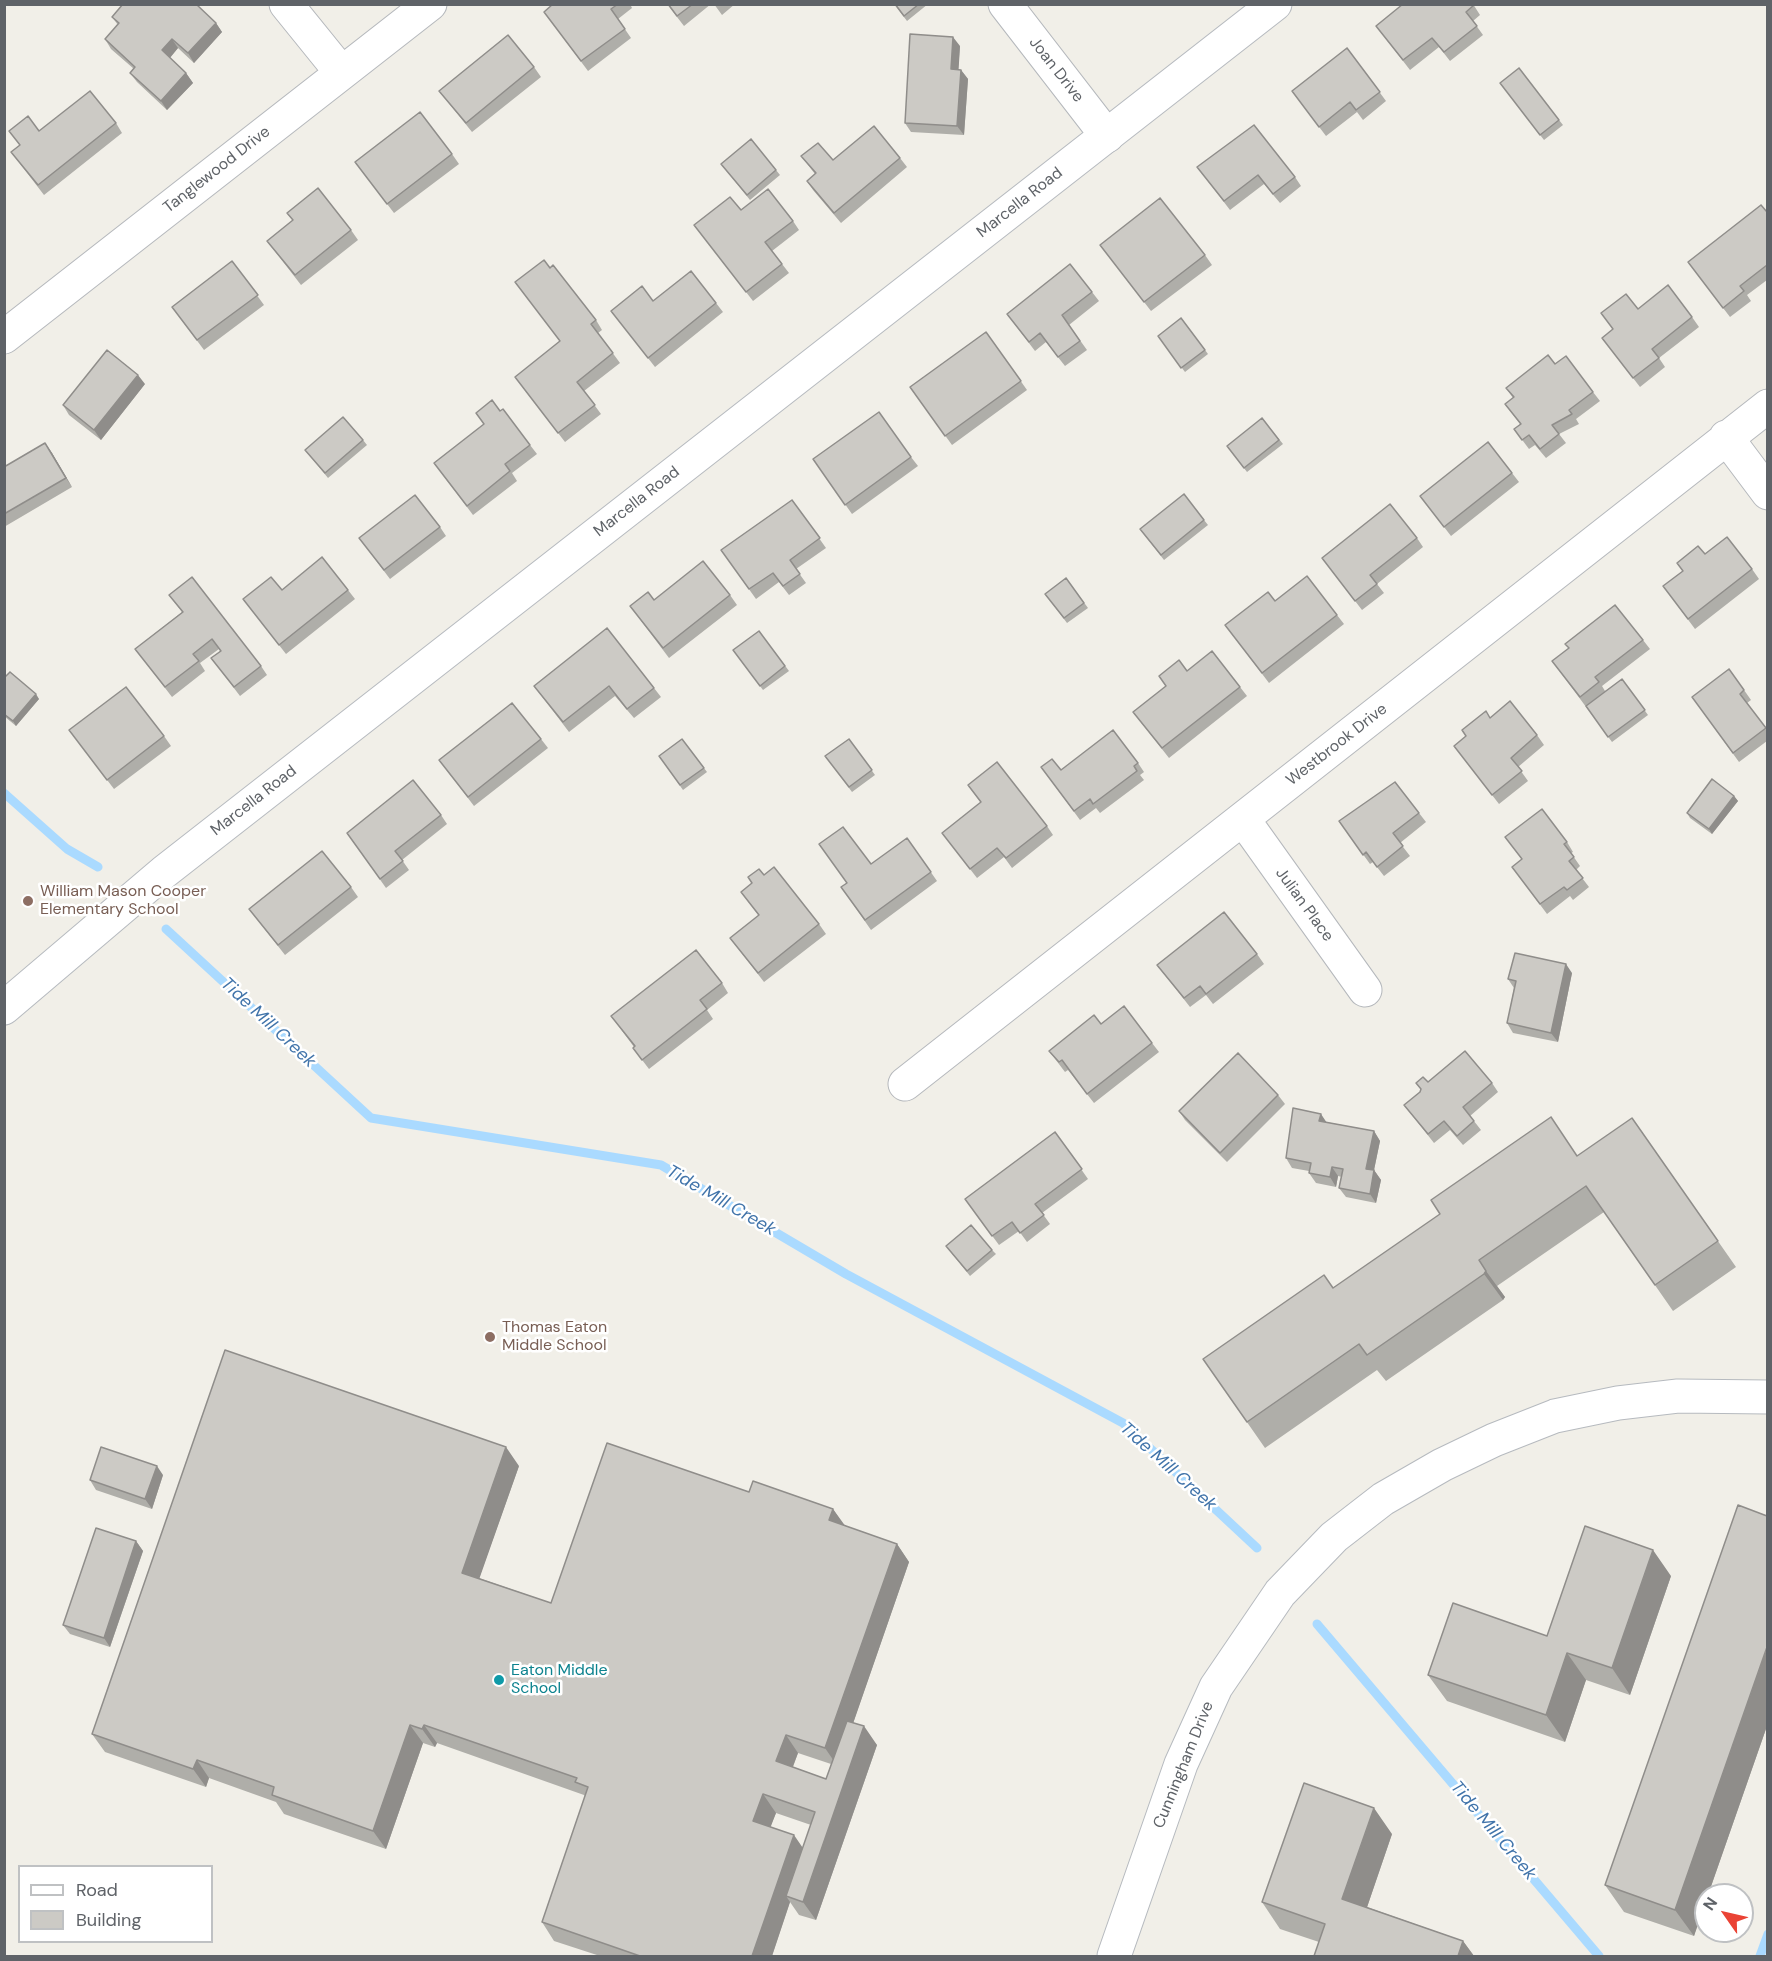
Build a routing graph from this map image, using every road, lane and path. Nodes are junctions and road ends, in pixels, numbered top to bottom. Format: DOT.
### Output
graph roads {
  1 [pos="286,4"];
  2 [pos="430,4"];
  3 [pos="1005,4"];
  4 [pos="1275,4"];
  5 [pos="340,72"];
  6 [pos="1107,136"];
  7 [pos="4,337"];
  8 [pos="1767,406"];
  9 [pos="1726,438"];
  10 [pos="1767,493"];
  11 [pos="1243,819"];
  12 [pos="1365,990"];
  13 [pos="4,1008"];
  14 [pos="905,1084"];
  15 [pos="1767,1397"];
  16 [pos="1114,1956"];
  1 -- 5 [label="street"];
  2 -- 5 [label="street, Tanglewood Drive"];
  3 -- 6 [label="street, Joan Drive"];
  4 -- 6 [label="street, Marcella Road"];
  5 -- 7 [label="street, Tanglewood Drive"];
  6 -- 13 [label="street, Marcella Road"];
  8 -- 9 [label="street, Westbrook Drive"];
  9 -- 10 [label="street"];
  9 -- 11 [label="street, Westbrook Drive"];
  11 -- 12 [label="street, Julian Place"];
  11 -- 14 [label="street, Westbrook Drive"];
  15 -- 16 [label="street, Cunningham Drive"];
}
